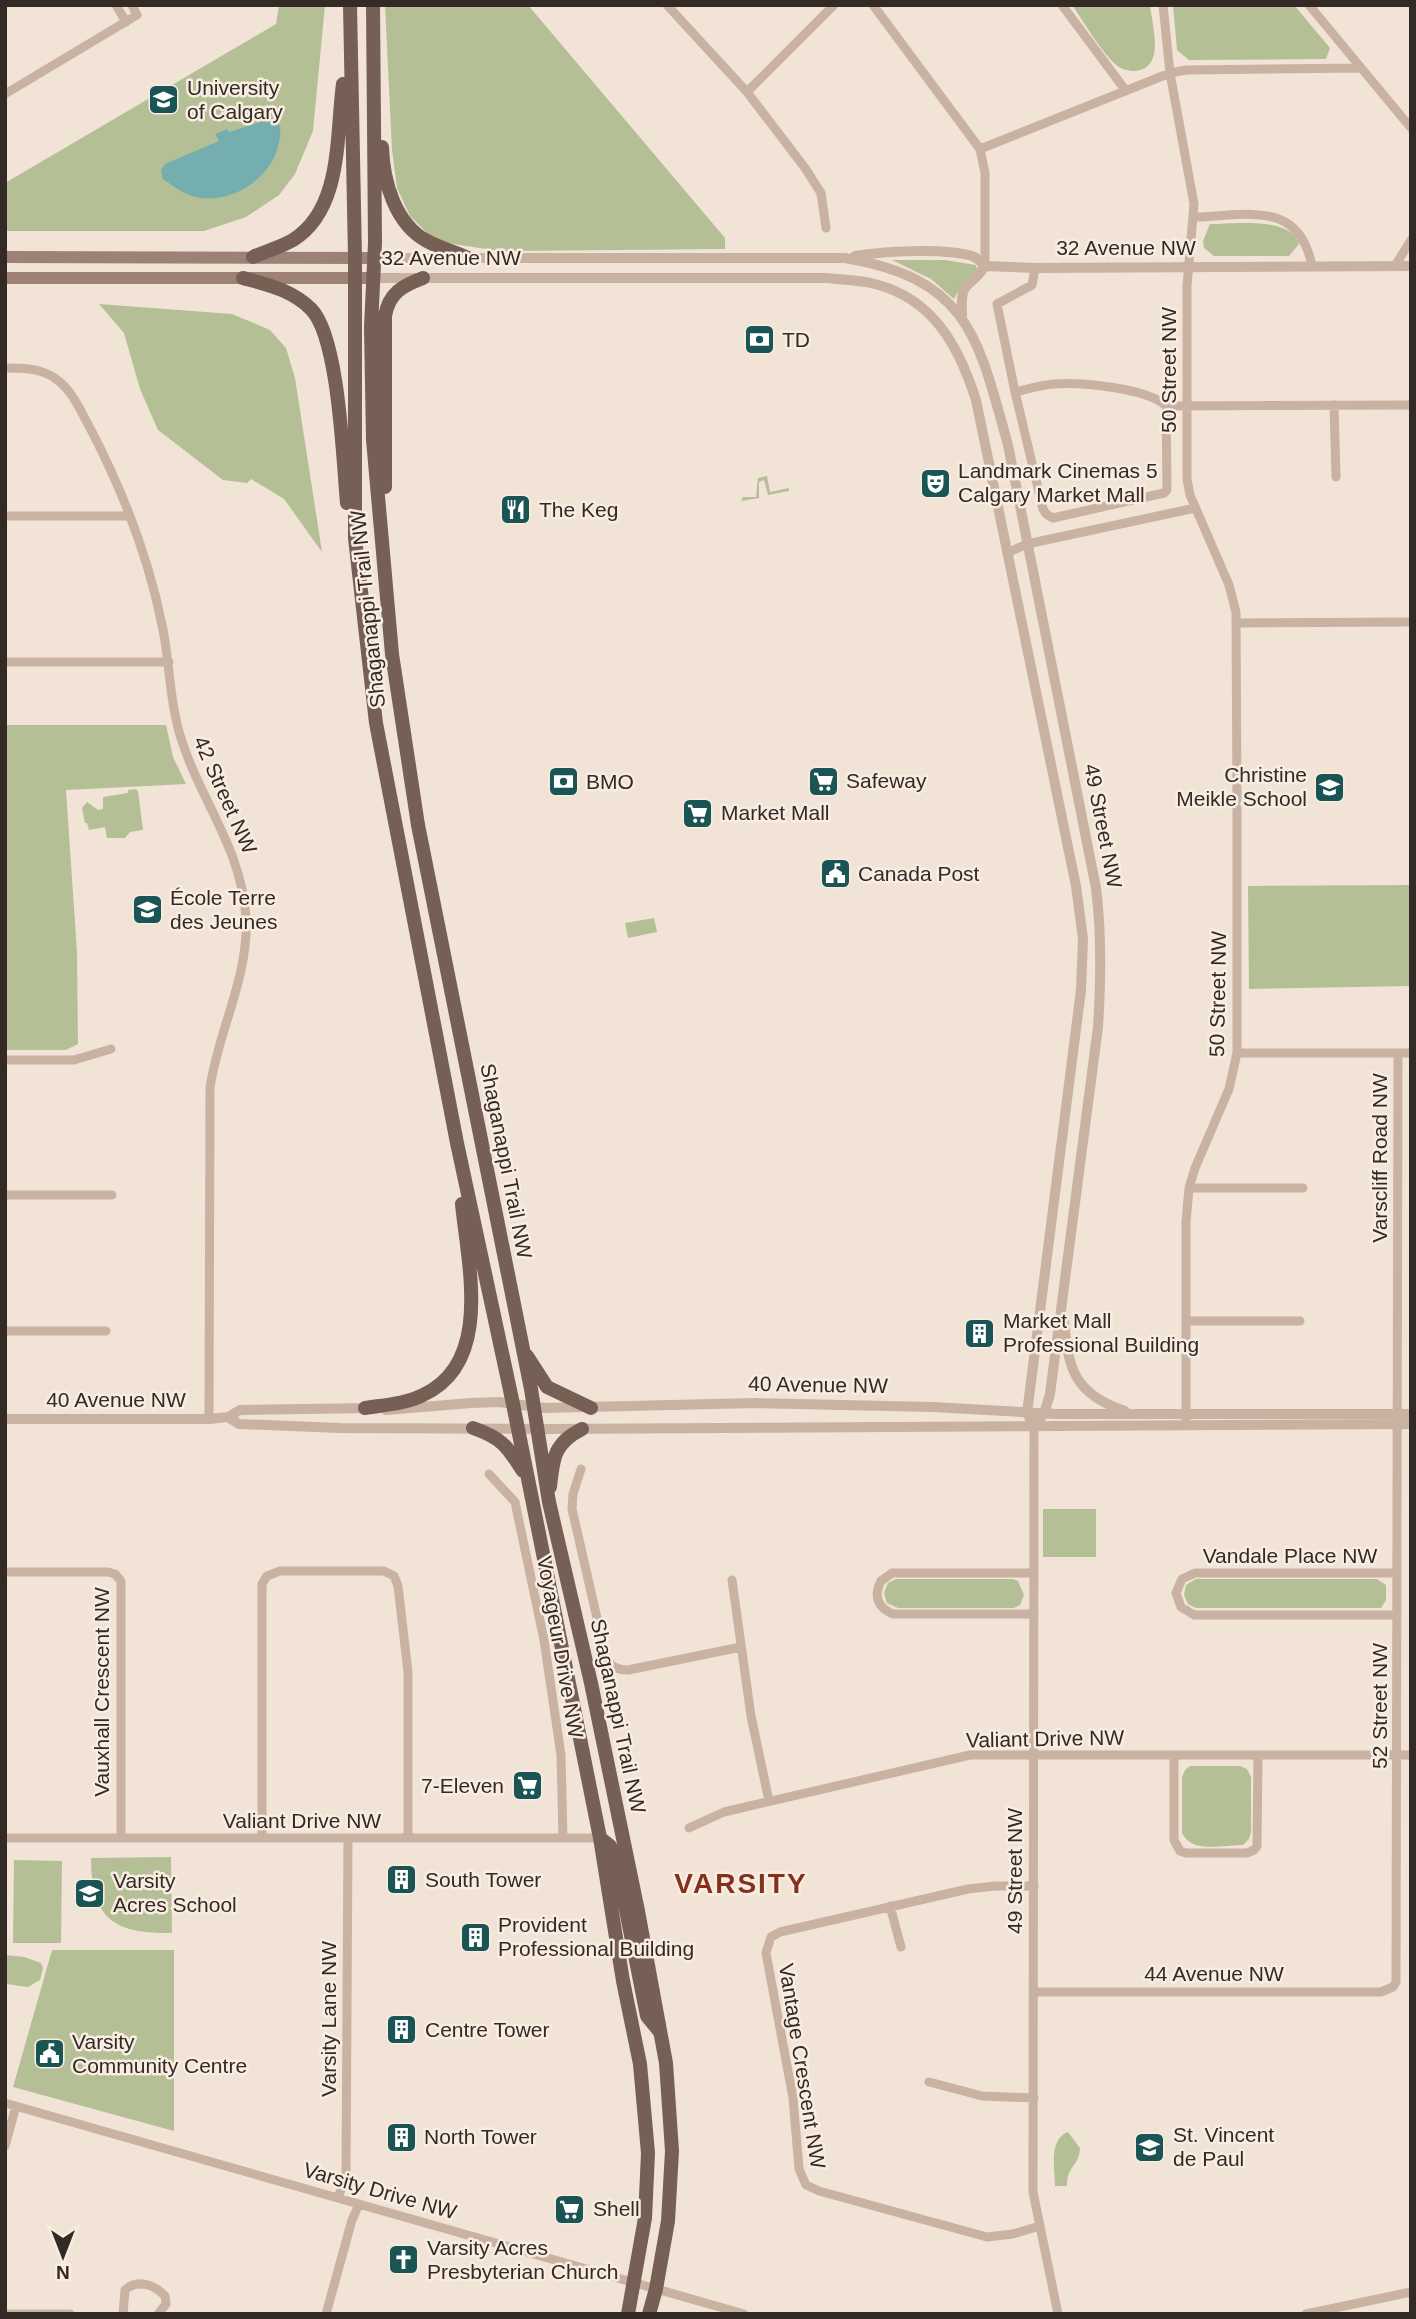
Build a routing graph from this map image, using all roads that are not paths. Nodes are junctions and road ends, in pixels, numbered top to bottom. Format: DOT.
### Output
graph roads {
  1 [pos="116,5"];
  2 [pos="131,5"];
  3 [pos="350,5"];
  4 [pos="373,5"];
  5 [pos="667,5"];
  6 [pos="834,5"];
  7 [pos="873,5"];
  8 [pos="1062,5"];
  9 [pos="1163,5"];
  10 [pos="1309,5"];
  11 [pos="125,22"];
  12 [pos="349,44"];
  13 [pos="374,64"];
  14 [pos="1360,68"];
  15 [pos="1170,73"];
  16 [pos="1126,91"];
  17 [pos="747,92"];
  18 [pos="5,94"];
  19 [pos="1411,128"];
  20 [pos="980,149"];
  21 [pos="1194,217"];
  22 [pos="826,228"];
  23 [pos="1411,240"];
  24 [pos="5,257"];
  25 [pos="253,257"];
  26 [pos="355,257"];
  27 [pos="374,258"];
  28 [pos="468,258"];
  29 [pos="845,258"];
  30 [pos="985,266"];
  31 [pos="1312,266"];
  32 [pos="1395,266"];
  33 [pos="1411,266"];
  34 [pos="1035,268"];
  35 [pos="1188,268"];
  36 [pos="901,271"];
  37 [pos="5,278"];
  38 [pos="243,278"];
  39 [pos="355,278"];
  40 [pos="372,278"];
  41 [pos="423,278"];
  42 [pos="895,290"];
  43 [pos="962,315"];
  44 [pos="5,368"];
  45 [pos="1015,392"];
  46 [pos="1334,405"];
  47 [pos="1411,405"];
  48 [pos="1166,406"];
  49 [pos="1187,406"];
  50 [pos="1336,477"];
  51 [pos="379,501"];
  52 [pos="1195,508"];
  53 [pos="5,516"];
  54 [pos="130,516"];
  55 [pos="355,538"];
  56 [pos="1004,541"];
  57 [pos="1027,544"];
  58 [pos="1007,553"];
  59 [pos="1411,622"];
  60 [pos="1237,623"];
  61 [pos="5,662"];
  62 [pos="169,662"];
  63 [pos="111,1049"];
  64 [pos="1237,1052"];
  65 [pos="1398,1052"];
  66 [pos="1411,1053"];
  67 [pos="5,1060"];
  68 [pos="457,1143"];
  69 [pos="1398,1187"];
  70 [pos="1411,1187"];
  71 [pos="1189,1188"];
  72 [pos="1303,1188"];
  73 [pos="5,1195"];
  74 [pos="112,1195"];
  75 [pos="1063,1296"];
  76 [pos="1186,1321"];
  77 [pos="1300,1321"];
  78 [pos="1398,1322"];
  79 [pos="1411,1322"];
  80 [pos="5,1331"];
  81 [pos="106,1331"];
  82 [pos="523,1350"];
  83 [pos="513,1405"];
  84 [pos="533,1406"];
  85 [pos="365,1408"];
  86 [pos="591,1408"];
  87 [pos="1027,1413"];
  88 [pos="1131,1413"];
  89 [pos="1044,1414"];
  90 [pos="1411,1414"];
  91 [pos="228,1417"];
  92 [pos="5,1419"];
  93 [pos="209,1419"];
  94 [pos="1186,1419"];
  95 [pos="1397,1419"];
  96 [pos="1411,1424"];
  97 [pos="1034,1426"];
  98 [pos="473,1428"];
  99 [pos="517,1428"];
  100 [pos="536,1428"];
  101 [pos="582,1429"];
  102 [pos="582,1469"];
  103 [pos="489,1474"];
  104 [pos="526,1476"];
  105 [pos="549,1502"];
  106 [pos="5,1572"];
  107 [pos="1034,1573"];
  108 [pos="1397,1573"];
  109 [pos="732,1580"];
  110 [pos="1034,1614"];
  111 [pos="1397,1615"];
  112 [pos="741,1647"];
  113 [pos="1034,1755"];
  114 [pos="1174,1755"];
  115 [pos="1258,1755"];
  116 [pos="1397,1755"];
  117 [pos="1411,1755"];
  118 [pos="769,1801"];
  119 [pos="689,1828"];
  120 [pos="5,1838"];
  121 [pos="121,1838"];
  122 [pos="262,1838"];
  123 [pos="348,1838"];
  124 [pos="408,1838"];
  125 [pos="563,1838"];
  126 [pos="600,1838"];
  127 [pos="1034,1886"];
  128 [pos="890,1906"];
  129 [pos="901,1947"];
  130 [pos="1393,1987"];
  131 [pos="1034,1992"];
  132 [pos="661,2034"];
  133 [pos="929,2082"];
  134 [pos="1034,2098"];
  135 [pos="5,2103"];
  136 [pos="16,2106"];
  137 [pos="5,2146"];
  138 [pos="338,2198"];
  139 [pos="359,2204"];
  140 [pos="1040,2226"];
  141 [pos="634,2283"];
  142 [pos="656,2289"];
  143 [pos="1411,2292"];
  144 [pos="5,2314"];
  145 [pos="70,2314"];
  146 [pos="123,2314"];
  147 [pos="158,2314"];
  148 [pos="327,2314"];
  149 [pos="628,2314"];
  150 [pos="649,2314"];
  151 [pos="744,2314"];
  152 [pos="1058,2314"];
  153 [pos="1306,2314"];
  1 -- 11 [label="street"];
  2 -- 11 [label="street"];
  3 -- 12 [label="main road, Shaganappi Trail NW"];
  4 -- 13 [label="main road, Shaganappi Trail NW"];
  5 -- 17 [label="street"];
  6 -- 17 [label="street"];
  7 -- 20 [label="street"];
  8 -- 16 [label="street"];
  9 -- 15 [label="street, 50 Street NW"];
  10 -- 14 [label="street"];
  11 -- 18 [label="street"];
  12 -- 25 [label="main road"];
  12 -- 26 [label="main road, Shaganappi Trail NW"];
  13 -- 27 [label="main road, Shaganappi Trail NW"];
  13 -- 28 [label="main road"];
  14 -- 15 [label="street"];
  14 -- 19 [label="street"];
  15 -- 16 [label="street"];
  15 -- 21 [label="street, 50 Street NW"];
  16 -- 20 [label="street"];
  17 -- 22 [label="street"];
  20 -- 30 [label="street"];
  21 -- 31 [label="street"];
  21 -- 35 [label="street, 50 Street NW"];
  23 -- 32 [label="street"];
  24 -- 25 [label="main road, 32 Avenue NW"];
  25 -- 26 [label="main road, 32 Avenue NW"];
  26 -- 27 [label="main road, 32 Avenue NW"];
  26 -- 39 [label="main road, Shaganappi Trail NW"];
  27 -- 28 [label="street, 32 Avenue NW"];
  27 -- 40 [label="main road, Shaganappi Trail NW"];
  28 -- 29 [label="street, 32 Avenue NW"];
  29 -- 30 [label="street, 32 Avenue NW"];
  29 -- 36 [label="street, 32 Avenue NW"];
  30 -- 34 [label="street, 32 Avenue NW"];
  30 -- 43 [label="street"];
  31 -- 32 [label="street, 32 Avenue NW"];
  31 -- 35 [label="street, 32 Avenue NW"];
  32 -- 33 [label="street, 32 Avenue NW"];
  34 -- 35 [label="street, 32 Avenue NW"];
  34 -- 45 [label="street"];
  35 -- 49 [label="street, 50 Street NW"];
  36 -- 43 [label="street, 49 Street NW"];
  37 -- 38 [label="main road, 32 Avenue NW"];
  38 -- 39 [label="main road, 32 Avenue NW"];
  38 -- 55 [label="main road"];
  39 -- 40 [label="main road, 32 Avenue NW"];
  39 -- 55 [label="main road, Shaganappi Trail NW"];
  40 -- 41 [label="street, 32 Avenue NW"];
  40 -- 51 [label="main road, Shaganappi Trail NW"];
  41 -- 42 [label="street, 32 Avenue NW"];
  41 -- 51 [label="main road"];
  42 -- 56 [label="street, 49 Street NW"];
  43 -- 57 [label="street, 49 Street NW"];
  44 -- 54 [label="street, 42 Street NW"];
  45 -- 48 [label="street"];
  45 -- 48 [label="street"];
  46 -- 47 [label="street"];
  46 -- 49 [label="street"];
  46 -- 50 [label="street"];
  48 -- 49 [label="street"];
  49 -- 52 [label="street, 50 Street NW"];
  51 -- 82 [label="main road, Shaganappi Trail NW"];
  52 -- 57 [label="street"];
  52 -- 60 [label="street, 50 Street NW"];
  53 -- 54 [label="street"];
  54 -- 62 [label="street, 42 Street NW"];
  55 -- 68 [label="main road, Shaganappi Trail NW"];
  56 -- 57 [label="street"];
  56 -- 58 [label="street, 49 Street NW"];
  57 -- 58 [label="street"];
  57 -- 75 [label="street, 49 Street NW"];
  58 -- 87 [label="street, 49 Street NW"];
  59 -- 60 [label="street"];
  60 -- 64 [label="street, 50 Street NW"];
  61 -- 62 [label="street"];
  62 -- 93 [label="street, 42 Street NW"];
  63 -- 67 [label="street"];
  64 -- 65 [label="street, Varscliff Road NW"];
  64 -- 71 [label="street, 50 Street NW"];
  65 -- 66 [label="street"];
  65 -- 69 [label="street, Varscliff Road NW"];
  68 -- 83 [label="main road, Shaganappi Trail NW"];
  68 -- 85 [label="main road"];
  69 -- 70 [label="street"];
  69 -- 78 [label="street, Varscliff Road NW"];
  71 -- 72 [label="street"];
  71 -- 76 [label="street, 50 Street NW"];
  73 -- 74 [label="street"];
  75 -- 88 [label="street"];
  75 -- 89 [label="street, 49 Street NW"];
  76 -- 77 [label="street"];
  76 -- 94 [label="street, 50 Street NW"];
  78 -- 79 [label="street"];
  78 -- 95 [label="street, Varscliff Road NW"];
  80 -- 81 [label="street"];
  82 -- 84 [label="main road, Shaganappi Trail NW"];
  82 -- 86 [label="main road"];
  83 -- 84 [label="street, 40 Avenue NW"];
  83 -- 85 [label="street, 40 Avenue NW"];
  83 -- 99 [label="main road, Shaganappi Trail NW"];
  84 -- 86 [label="street, 40 Avenue NW"];
  84 -- 100 [label="main road, Shaganappi Trail NW"];
  85 -- 91 [label="street, 40 Avenue NW"];
  86 -- 87 [label="street, 40 Avenue NW"];
  87 -- 89 [label="street, 40 Avenue NW"];
  87 -- 97 [label="street, 49 Street NW"];
  88 -- 89 [label="street, 40 Avenue NW"];
  88 -- 94 [label="street, 40 Avenue NW"];
  89 -- 97 [label="street, 49 Street NW"];
  90 -- 95 [label="street, 40 Avenue NW"];
  91 -- 93 [label="street, 40 Avenue NW"];
  91 -- 98 [label="street, 40 Avenue NW"];
  92 -- 93 [label="street, 40 Avenue NW"];
  94 -- 95 [label="street, 40 Avenue NW"];
  94 -- 97 [label="street, 40 Avenue NW"];
  95 -- 96 [label="street, 40 Avenue NW"];
  95 -- 108 [label="street, 52 Street NW"];
  97 -- 101 [label="street, 40 Avenue NW"];
  97 -- 107 [label="street, 49 Street NW"];
  98 -- 99 [label="street, 40 Avenue NW"];
  98 -- 104 [label="main road"];
  99 -- 100 [label="street, 40 Avenue NW"];
  99 -- 104 [label="main road, Shaganappi Trail NW"];
  100 -- 101 [label="street, 40 Avenue NW"];
  100 -- 105 [label="main road, Shaganappi Trail NW"];
  101 -- 105 [label="main road"];
  102 -- 112 [label="street, Voyageur Drive NW"];
  103 -- 125 [label="street, Voyageur Drive NW"];
  104 -- 126 [label="main road, Shaganappi Trail NW"];
  105 -- 132 [label="main road, Shaganappi Trail NW"];
  106 -- 121 [label="street, Vauxhall Crescent NW"];
  107 -- 110 [label="street, 49 Street NW"];
  107 -- 110 [label="street"];
  108 -- 111 [label="street, 52 Street NW"];
  108 -- 111 [label="street, Vandale Place NW"];
  109 -- 112 [label="street"];
  110 -- 113 [label="street, 49 Street NW"];
  111 -- 116 [label="street, 52 Street NW"];
  112 -- 118 [label="street"];
  113 -- 114 [label="street, Valiant Drive NW"];
  113 -- 118 [label="street, Valiant Drive NW"];
  113 -- 127 [label="street, 49 Street NW"];
  114 -- 115 [label="street, Valiant Drive NW"];
  114 -- 115 [label="street"];
  115 -- 116 [label="street, Valiant Drive NW"];
  116 -- 117 [label="street, Valiant Drive NW"];
  116 -- 130 [label="street, 52 Street NW"];
  118 -- 119 [label="street, Valiant Drive NW"];
  120 -- 121 [label="street, Valiant Drive NW"];
  121 -- 122 [label="street, Valiant Drive NW"];
  122 -- 123 [label="street, Valiant Drive NW"];
  122 -- 124 [label="street"];
  123 -- 124 [label="street, Valiant Drive NW"];
  123 -- 138 [label="street, Varsity Lane NW"];
  124 -- 125 [label="street, Valiant Drive NW"];
  125 -- 126 [label="street, Valiant Drive NW"];
  126 -- 132 [label="main road"];
  126 -- 141 [label="main road, Shaganappi Trail NW"];
  127 -- 128 [label="street, Vantage Crescent NW"];
  127 -- 131 [label="street, 49 Street NW"];
  128 -- 129 [label="street"];
  128 -- 140 [label="street, Vantage Crescent NW"];
  130 -- 131 [label="street, 44 Avenue NW"];
  131 -- 134 [label="street, 49 Street NW"];
  132 -- 142 [label="main road, Shaganappi Trail NW"];
  133 -- 134 [label="street"];
  134 -- 140 [label="street, 49 Street NW"];
  135 -- 136 [label="street, Varsity Drive NW"];
  136 -- 137 [label="street"];
  136 -- 138 [label="street, Varsity Drive NW"];
  138 -- 139 [label="street, Varsity Drive NW"];
  139 -- 141 [label="street, Varsity Drive NW"];
  139 -- 148 [label="street"];
  140 -- 152 [label="street, 49 Street NW"];
  141 -- 142 [label="street, Varsity Drive NW"];
  141 -- 149 [label="main road, Shaganappi Trail NW"];
  142 -- 150 [label="main road, Shaganappi Trail NW"];
  142 -- 151 [label="street, Varsity Drive NW"];
  143 -- 153 [label="street"];
  144 -- 145 [label="street"];
  146 -- 147 [label="street"];
}
